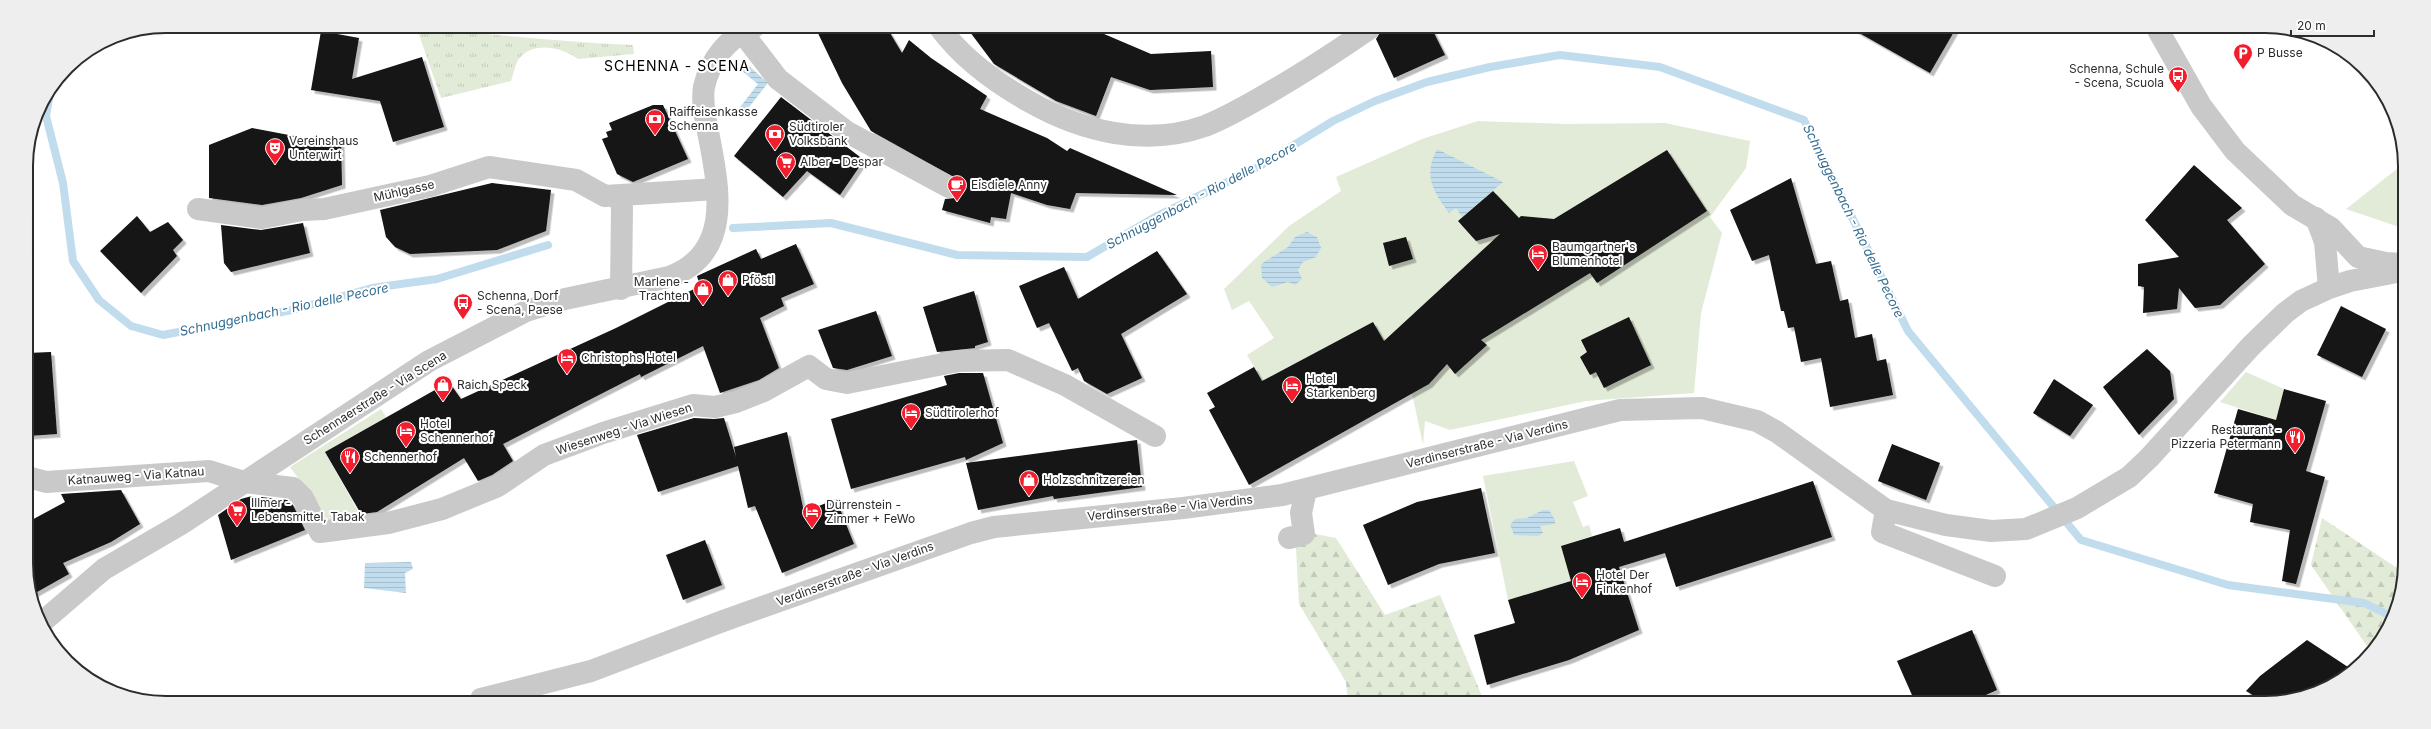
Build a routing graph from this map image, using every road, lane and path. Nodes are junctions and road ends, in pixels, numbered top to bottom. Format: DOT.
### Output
graph roads {
  1 [pos="743,33"];
  2 [pos="750,33"];
  3 [pos="943,33"];
  4 [pos="1363,33"];
  5 [pos="2160,33"];
  6 [pos="949,187"];
  7 [pos="717,189"];
  8 [pos="612,196"];
  9 [pos="198,209"];
  10 [pos="2316,218"];
  11 [pos="2398,264"];
  12 [pos="2398,272"];
  13 [pos="2329,288"];
  14 [pos="621,289"];
  15 [pos="1155,436"];
  16 [pos="33,478"];
  17 [pos="244,482"];
  18 [pos="1306,490"];
  19 [pos="1886,510"];
  20 [pos="1289,538"];
  21 [pos="1995,576"];
  22 [pos="46,619"];
  23 [pos="493,696"];
  1 -- 7 [label="street, Schennaerstraße - Via Scena"];
  2 -- 6 [label="street"];
  3 -- 4 [label="street"];
  5 -- 10 [label="street"];
  7 -- 8 [label="street"];
  7 -- 14 [label="street, Schennaerstraße - Via Scena"];
  8 -- 9 [label="street, Mühlgasse"];
  8 -- 14 [label="street"];
  10 -- 11 [label="street"];
  10 -- 13 [label="street"];
  12 -- 13 [label="street, Verdinserstraße - Via Verdins"];
  13 -- 19 [label="street, Verdinserstraße - Via Verdins"];
  14 -- 17 [label="street, Schennaerstraße - Via Scena"];
  15 -- 17 [label="street, Wiesenweg - Via Wiesen"];
  16 -- 17 [label="street, Katnauweg - Via Katnau"];
  17 -- 22 [label="street, Schennaerstraße - Via Scena"];
  18 -- 19 [label="street, Verdinserstraße - Via Verdins"];
  18 -- 20 [label="street"];
  18 -- 23 [label="street, Verdinserstraße - Via Verdins"];
  19 -- 21 [label="street"];
}
